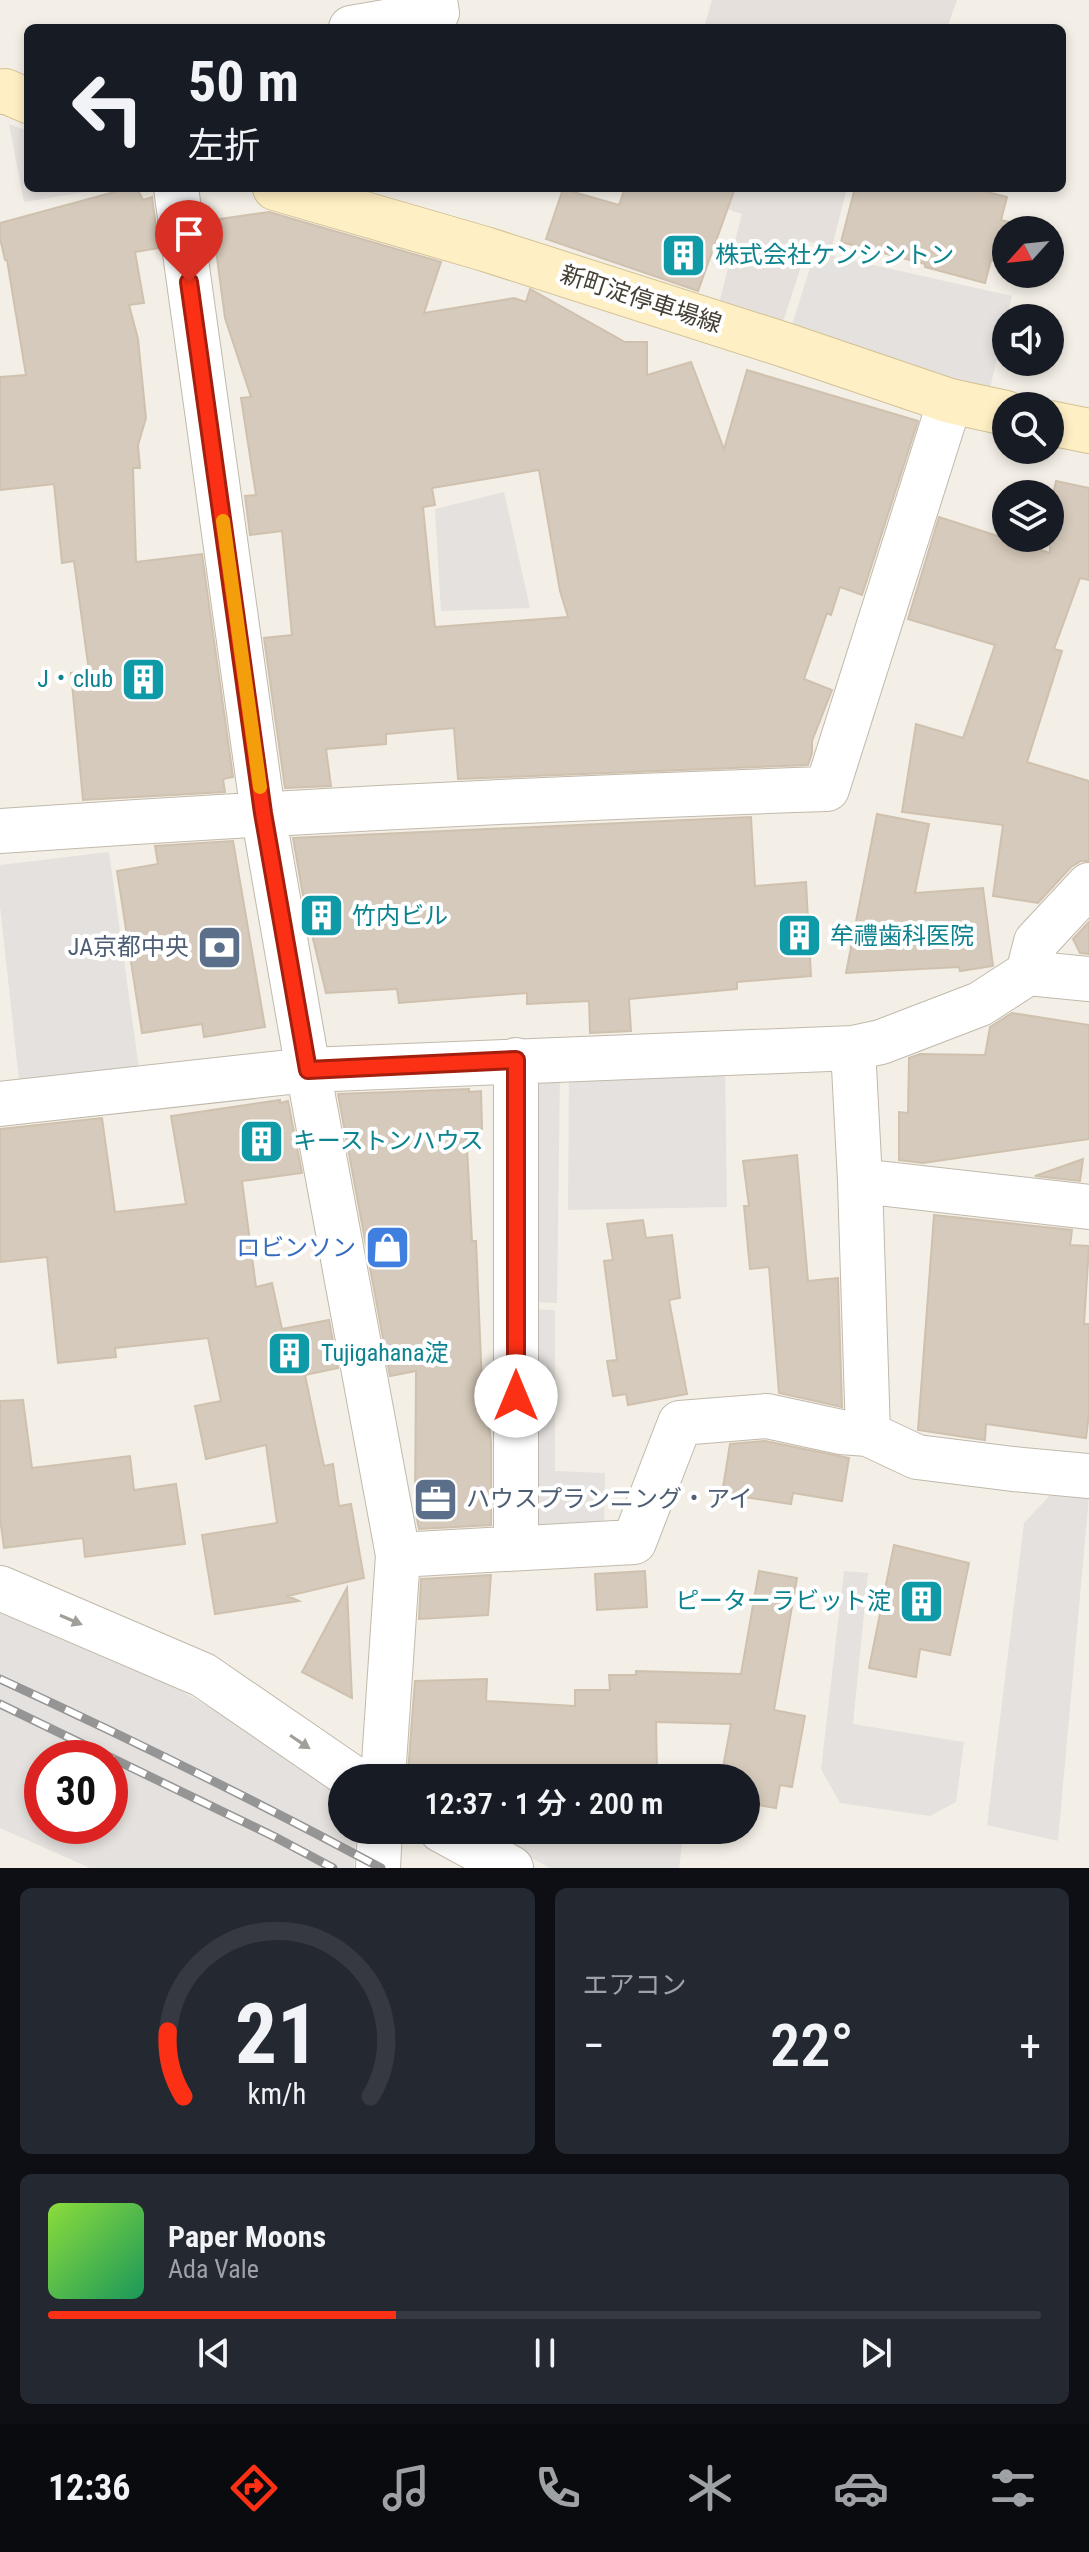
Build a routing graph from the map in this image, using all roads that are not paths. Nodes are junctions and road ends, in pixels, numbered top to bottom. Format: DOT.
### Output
graph roads {
  1 [pos="435,0"];
  2 [pos="374,24"];
  3 [pos="177,192"];
  4 [pos="289,192"];
  5 [pos="950,401"];
  6 [pos="992,410"];
  7 [pos="1064,426"];
  8 [pos="1089,431"];
  9 [pos="263,813"];
  10 [pos="0,831"];
  11 [pos="1089,885"];
  12 [pos="1028,973"];
  13 [pos="1089,979"];
  14 [pos="853,1048"];
  15 [pos="516,1060"];
  16 [pos="308,1070"];
  17 [pos="0,1104"];
  18 [pos="860,1181"];
  19 [pos="1089,1207"];
  20 [pos="868,1434"];
  21 [pos="1089,1476"];
  22 [pos="516,1548"];
  23 [pos="398,1555"];
  24 [pos="0,1588"];
  25 [pos="333,1764"];
  26 [pos="384,1764"];
  27 [pos="379,1844"];
  28 [pos="467,1844"];
  29 [pos="378,1868"];
  30 [pos="511,1868"];
  1 -- 2 [label="street"];
  3 -- 9 [label="street"];
  4 -- 5 [label="main road, 新町淀停車場線"];
  5 -- 6 [label="main road, 新町淀停車場線"];
  5 -- 9 [label="street"];
  7 -- 8 [label="main road"];
  9 -- 10 [label="street"];
  9 -- 16 [label="street"];
  11 -- 12 [label="street"];
  12 -- 13 [label="street"];
  12 -- 14 [label="street"];
  14 -- 15 [label="street"];
  14 -- 18 [label="street"];
  15 -- 16 [label="street"];
  15 -- 22 [label="street"];
  16 -- 17 [label="street"];
  16 -- 23 [label="street"];
  18 -- 19 [label="street"];
  18 -- 20 [label="street"];
  20 -- 21 [label="street"];
  20 -- 22 [label="street"];
  22 -- 23 [label="street"];
  23 -- 26 [label="street"];
  24 -- 25 [label="street, one-way"];
  27 -- 29 [label="street"];
  28 -- 30 [label="street"];
}
